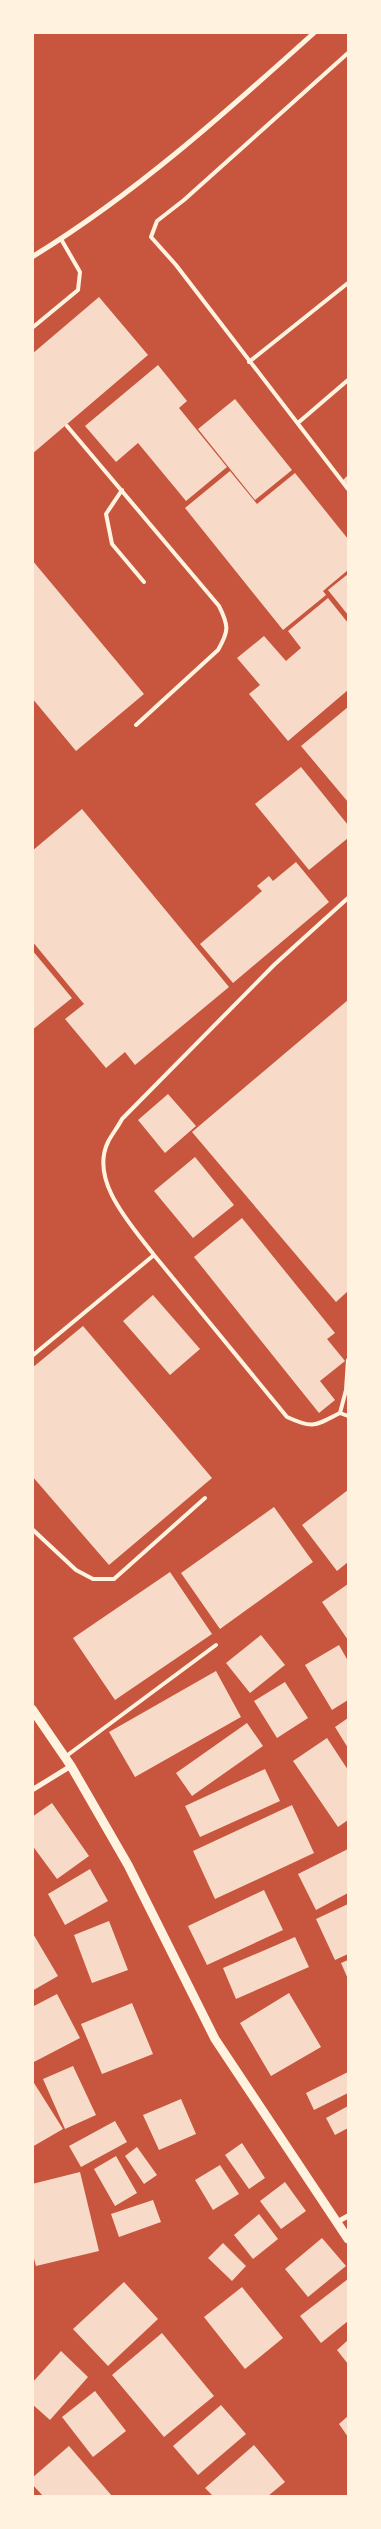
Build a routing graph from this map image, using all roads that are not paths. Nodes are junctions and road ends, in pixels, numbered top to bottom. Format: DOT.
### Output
graph roads {
  1 [pos="315,32"];
  2 [pos="348,53"];
  3 [pos="61,239"];
  4 [pos="32,257"];
  5 [pos="348,283"];
  6 [pos="32,328"];
  7 [pos="249,362"];
  8 [pos="348,380"];
  9 [pos="299,422"];
  10 [pos="66,426"];
  11 [pos="348,489"];
  12 [pos="122,490"];
  13 [pos="144,582"];
  14 [pos="136,724"];
  15 [pos="348,898"];
  16 [pos="154,1255"];
  17 [pos="32,1356"];
  18 [pos="348,1360"];
  19 [pos="340,1413"];
  20 [pos="348,1416"];
  21 [pos="205,1498"];
  22 [pos="32,1530"];
  23 [pos="216,1645"];
  24 [pos="32,1709"];
  25 [pos="65,1757"];
  26 [pos="71,1766"];
  27 [pos="32,1790"];
  28 [pos="348,2216"];
  29 [pos="337,2222"];
  30 [pos="348,2239"];
  1 -- 3 [label="street"];
  2 -- 7 [label="lane"];
  3 -- 4 [label="street"];
  3 -- 6 [label="lane"];
  5 -- 7 [label="lane"];
  7 -- 9 [label="lane"];
  8 -- 9 [label="lane"];
  9 -- 11 [label="lane"];
  10 -- 12 [label="lane"];
  12 -- 13 [label="lane"];
  12 -- 14 [label="lane"];
  15 -- 16 [label="lane"];
  16 -- 17 [label="lane"];
  16 -- 19 [label="lane"];
  18 -- 19 [label="lane"];
  19 -- 20 [label="lane"];
  21 -- 22 [label="lane"];
  23 -- 25 [label="lane"];
  24 -- 25 [label="street"];
  25 -- 26 [label="street"];
  26 -- 27 [label="street"];
  26 -- 29 [label="street"];
  28 -- 29 [label="street"];
  29 -- 30 [label="street"];
}
